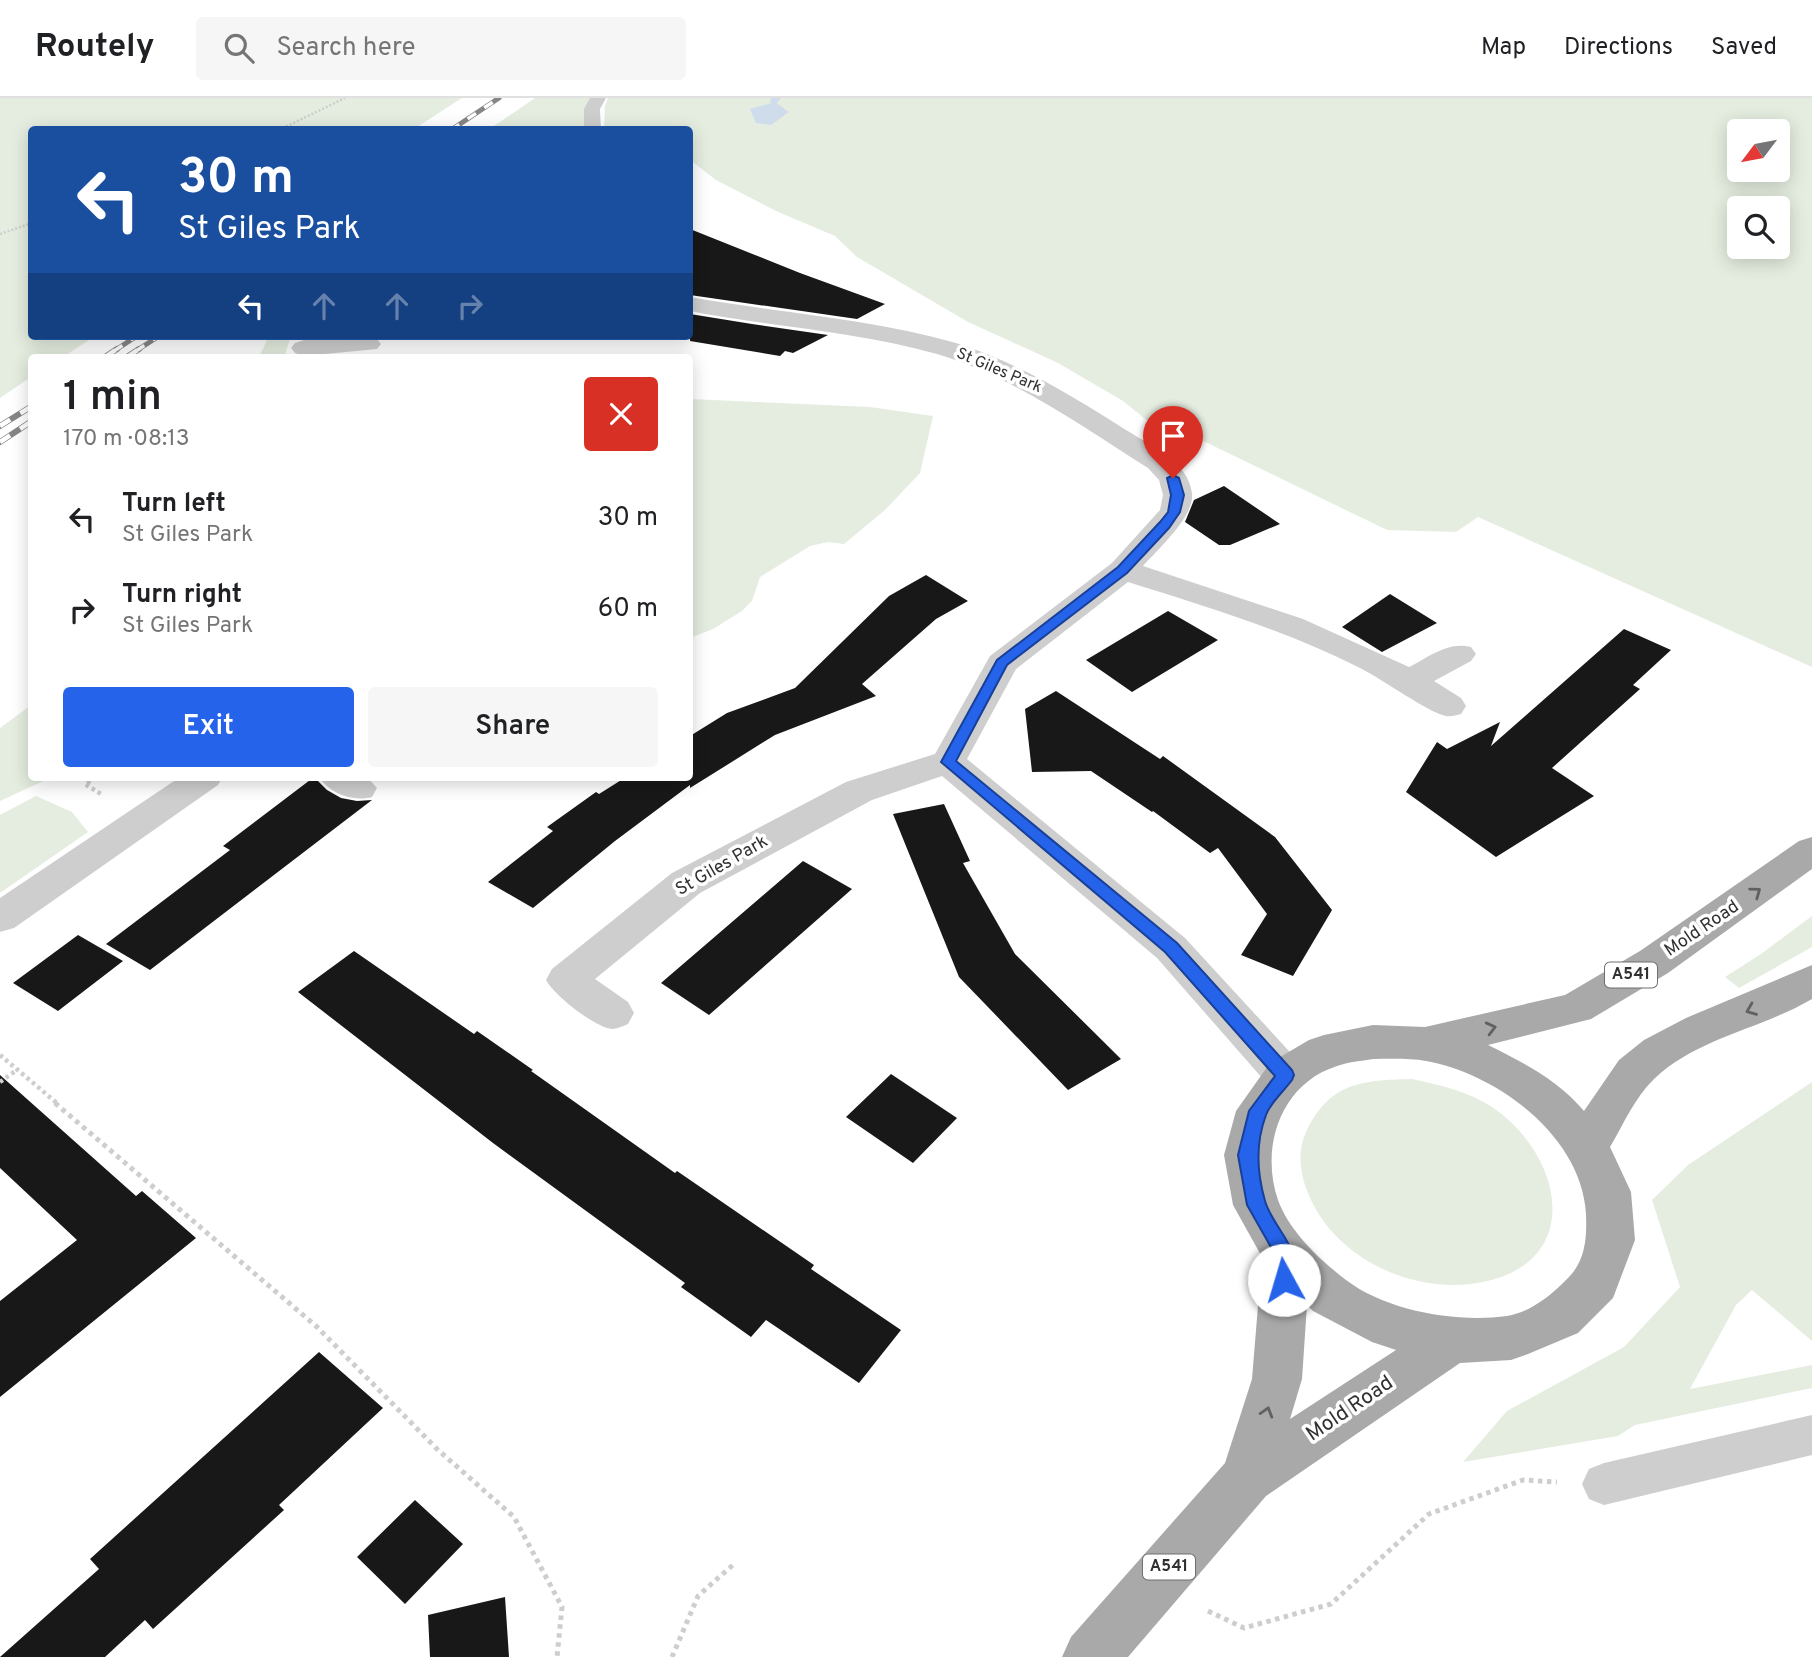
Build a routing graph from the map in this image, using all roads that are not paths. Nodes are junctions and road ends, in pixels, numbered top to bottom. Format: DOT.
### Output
graph roads {
  1 [pos="598,98"];
  2 [pos="593,126"];
  3 [pos="693,304"];
  4 [pos="368,344"];
  5 [pos="304,347"];
  6 [pos="1123,570"];
  7 [pos="1459,654"];
  8 [pos="1411,680"];
  9 [pos="1449,706"];
  10 [pos="948,762"];
  11 [pos="189,781"];
  12 [pos="116,799"];
  13 [pos="1812,850"];
  14 [pos="0,918"];
  15 [pos="1812,980"];
  16 [pos="612,1013"];
  17 [pos="1425,1044"];
  18 [pos="1285,1075"];
  19 [pos="1587,1146"];
  20 [pos="1286,1255"];
  21 [pos="1452,1341"];
  22 [pos="1812,1435"];
  23 [pos="1247,1478"];
  24 [pos="1604,1484"];
  25 [pos="1091,1657"];
  1 -- 2 [label="lane"];
  3 -- 6 [label="street, St Giles Park"];
  4 -- 5 [label="street"];
  6 -- 8 [label="street"];
  6 -- 10 [label="street, St Giles Park"];
  7 -- 8 [label="street"];
  8 -- 9 [label="street"];
  10 -- 16 [label="street, St Giles Park"];
  10 -- 18 [label="street"];
  11 -- 12 [label="street"];
  12 -- 14 [label="street"];
  17 -- 13 [label="main road, Mold Road / A541, one-way"];
  15 -- 19 [label="main road, one-way"];
  17 -- 18 [label="main road"];
  17 -- 19 [label="main road"];
  18 -- 20 [label="main road"];
  19 -- 21 [label="main road"];
  20 -- 21 [label="main road"];
  23 -- 20 [label="main road, Mold Road / A541, one-way"];
  21 -- 23 [label="main road, Mold Road / A541"];
  22 -- 24 [label="lane"];
  23 -- 25 [label="main road, Mold Road / A541"];
}
